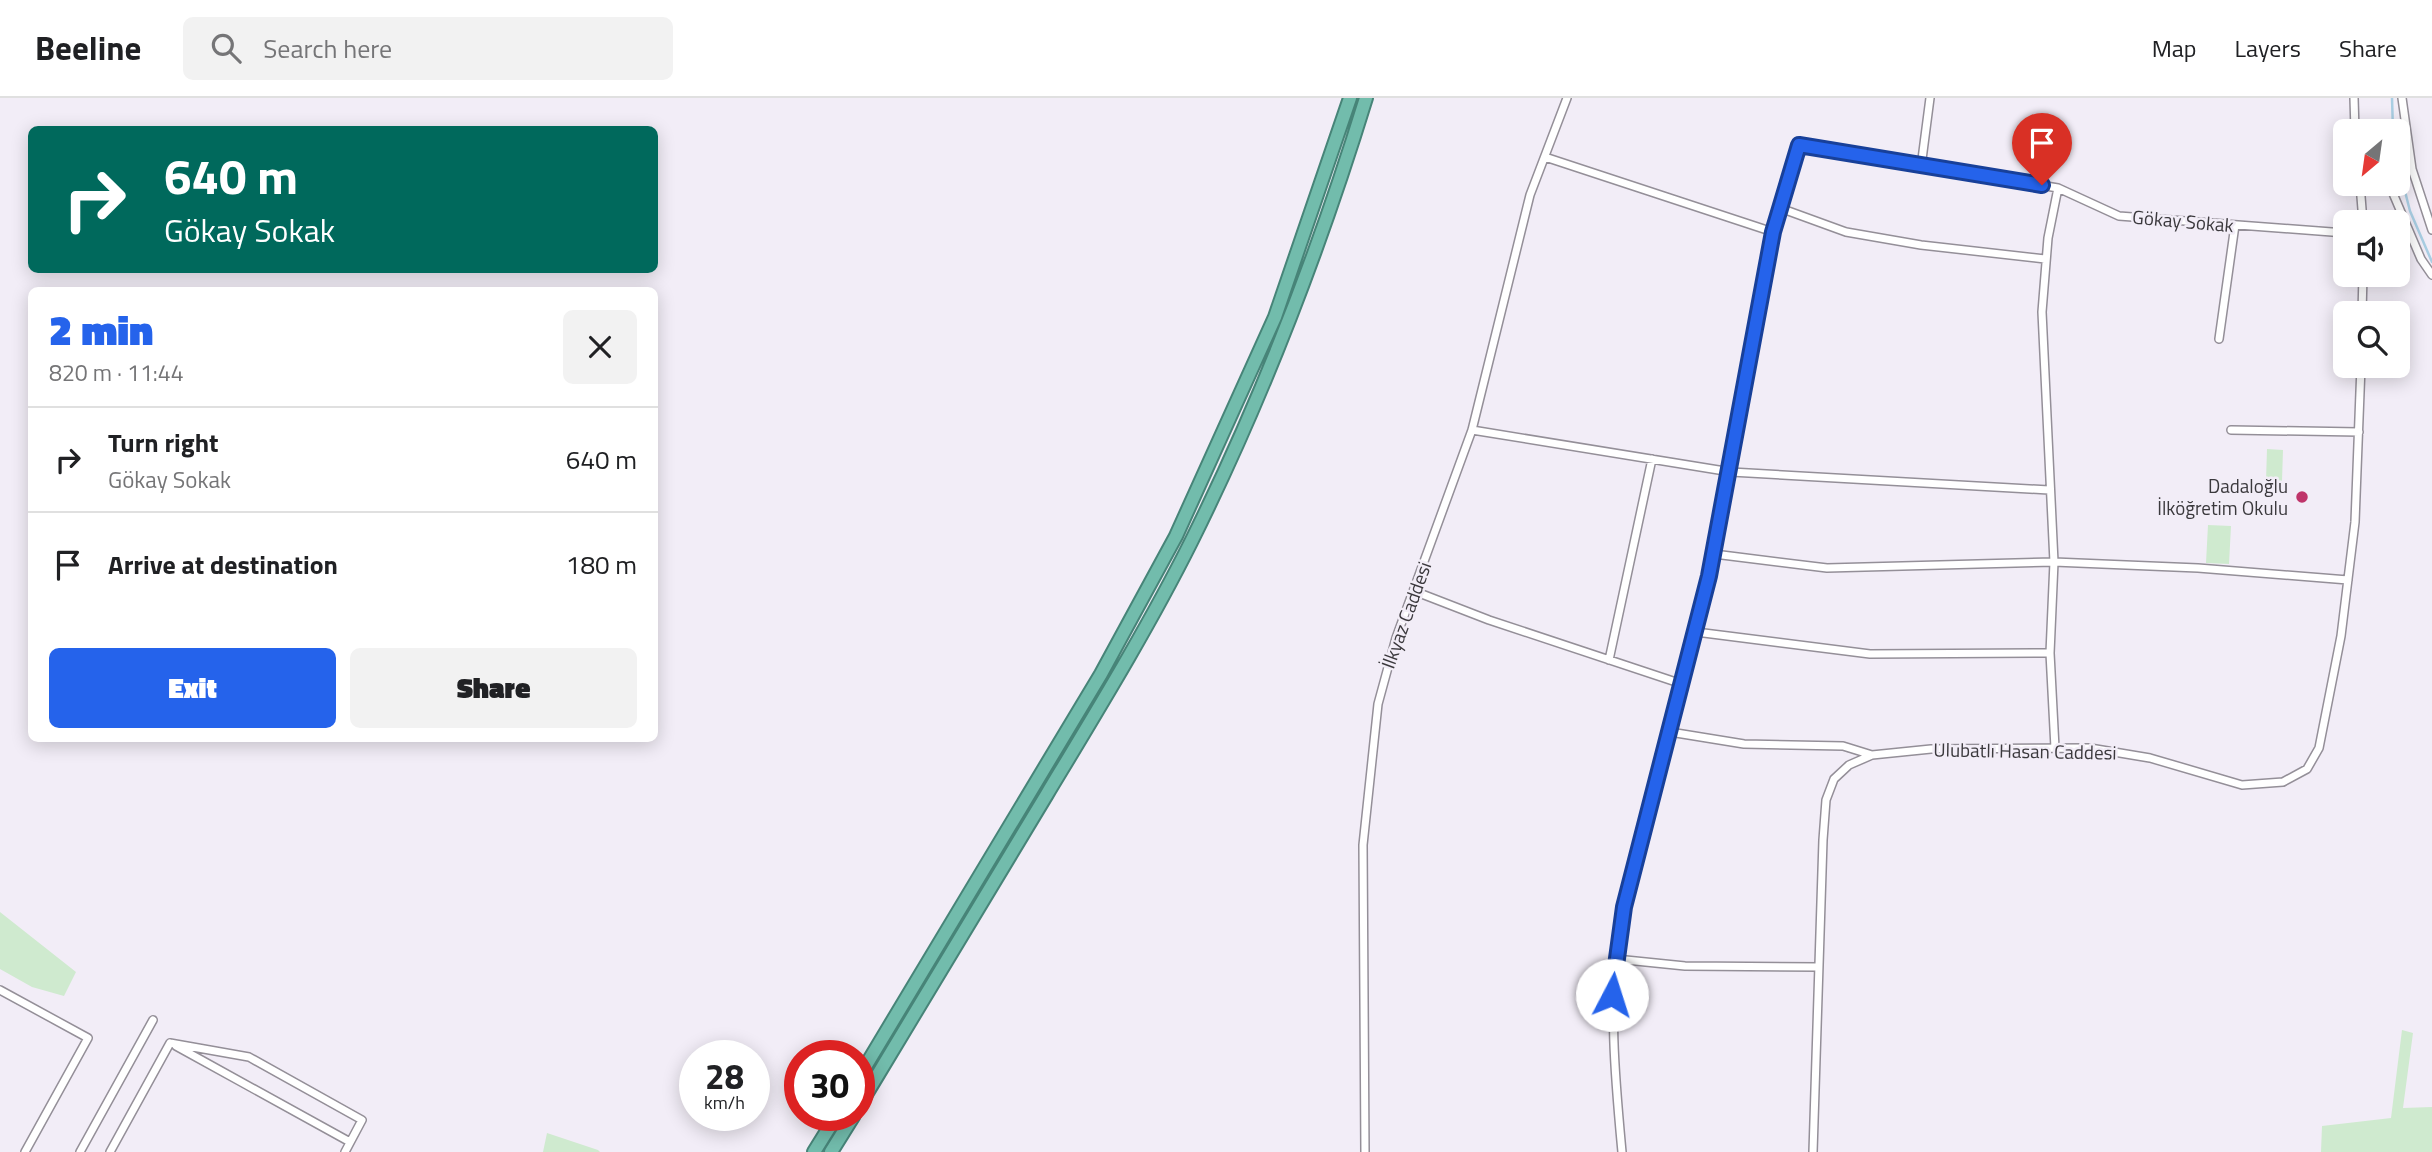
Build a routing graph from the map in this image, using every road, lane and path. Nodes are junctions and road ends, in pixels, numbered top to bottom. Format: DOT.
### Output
graph roads {
  1 [pos="1350,98"];
  2 [pos="1366,98"];
  3 [pos="1567,98"];
  4 [pos="1930,98"];
  5 [pos="2354,98"];
  6 [pos="2402,98"];
  7 [pos="2355,119"];
  8 [pos="2402,119"];
  9 [pos="1545,157"];
  10 [pos="2410,162"];
  11 [pos="1921,167"];
  12 [pos="2059,188"];
  13 [pos="2394,196"];
  14 [pos="2432,206"];
  15 [pos="1780,208"];
  16 [pos="2424,209"];
  17 [pos="2235,225"];
  18 [pos="2432,230"];
  19 [pos="1773,232"];
  20 [pos="2333,232"];
  21 [pos="2045,259"];
  22 [pos="2432,275"];
  23 [pos="2218,339"];
  24 [pos="2361,378"];
  25 [pos="1472,430"];
  26 [pos="2231,430"];
  27 [pos="2359,432"];
  28 [pos="1652,459"];
  29 [pos="1731,472"];
  30 [pos="2049,490"];
  31 [pos="1714,554"];
  32 [pos="2054,562"];
  33 [pos="2348,580"];
  34 [pos="1414,592"];
  35 [pos="1696,632"];
  36 [pos="2050,653"];
  37 [pos="1609,660"];
  38 [pos="1682,684"];
  39 [pos="1670,732"];
  40 [pos="2055,748"];
  41 [pos="1872,755"];
  42 [pos="1616,959"];
  43 [pos="1818,968"];
  44 [pos="0,990"];
  45 [pos="153,1020"];
  46 [pos="170,1043"];
  47 [pos="875,1050"];
  48 [pos="875,1078"];
  49 [pos="827,1131"];
  50 [pos="844,1131"];
  51 [pos="350,1142"];
  52 [pos="25,1152"];
  53 [pos="80,1152"];
  54 [pos="110,1152"];
  55 [pos="345,1152"];
  56 [pos="814,1152"];
  57 [pos="831,1152"];
  58 [pos="1365,1152"];
  59 [pos="1622,1152"];
  60 [pos="1813,1152"];
  1 -- 47 [label="highway"];
  2 -- 48 [label="highway"];
  3 -- 9 [label="street, İlkyaz Caddesi"];
  4 -- 11 [label="street"];
  5 -- 7 [label="street"];
  6 -- 8 [label="street"];
  9 -- 19 [label="street"];
  9 -- 25 [label="street, İlkyaz Caddesi"];
  10 -- 16 [label="street"];
  11 -- 12 [label="street, Gökay Sokak"];
  11 -- 15 [label="street, Gökay Sokak"];
  12 -- 17 [label="street, Gökay Sokak"];
  12 -- 21 [label="street"];
  13 -- 22 [label="street"];
  14 -- 16 [label="street"];
  15 -- 19 [label="street, Gökay Sokak"];
  15 -- 21 [label="street"];
  16 -- 18 [label="street"];
  17 -- 20 [label="street, Gökay Sokak"];
  17 -- 23 [label="street"];
  19 -- 29 [label="street, Gökay Sokak"];
  21 -- 30 [label="street"];
  24 -- 27 [label="street, Ulubatlı Hasan Caddesi"];
  25 -- 28 [label="street"];
  25 -- 34 [label="street, İlkyaz Caddesi"];
  26 -- 27 [label="street"];
  27 -- 33 [label="street, Ulubatlı Hasan Caddesi"];
  28 -- 29 [label="street"];
  28 -- 37 [label="street"];
  29 -- 30 [label="street"];
  29 -- 31 [label="street, Gökay Sokak"];
  30 -- 32 [label="street"];
  31 -- 32 [label="street"];
  31 -- 35 [label="street, Gökay Sokak"];
  32 -- 33 [label="street"];
  32 -- 36 [label="street"];
  33 -- 40 [label="street, Ulubatlı Hasan Caddesi"];
  34 -- 37 [label="street"];
  34 -- 58 [label="street, İlkyaz Caddesi"];
  35 -- 36 [label="street"];
  35 -- 38 [label="street, Gökay Sokak"];
  36 -- 40 [label="street"];
  37 -- 38 [label="street"];
  38 -- 39 [label="street, Gökay Sokak"];
  39 -- 41 [label="street"];
  39 -- 42 [label="street, Gökay Sokak"];
  40 -- 41 [label="street, Ulubatlı Hasan Caddesi"];
  41 -- 43 [label="street, Ulubatlı Hasan Caddesi"];
  42 -- 43 [label="street"];
  42 -- 59 [label="street, Gökay Sokak"];
  43 -- 60 [label="street, Ulubatlı Hasan Caddesi"];
  44 -- 52 [label="street"];
  45 -- 53 [label="street"];
  46 -- 51 [label="street"];
  46 -- 51 [label="street"];
  46 -- 54 [label="street"];
  49 -- 56 [label="highway"];
  50 -- 57 [label="highway"];
  51 -- 55 [label="street"];
}
